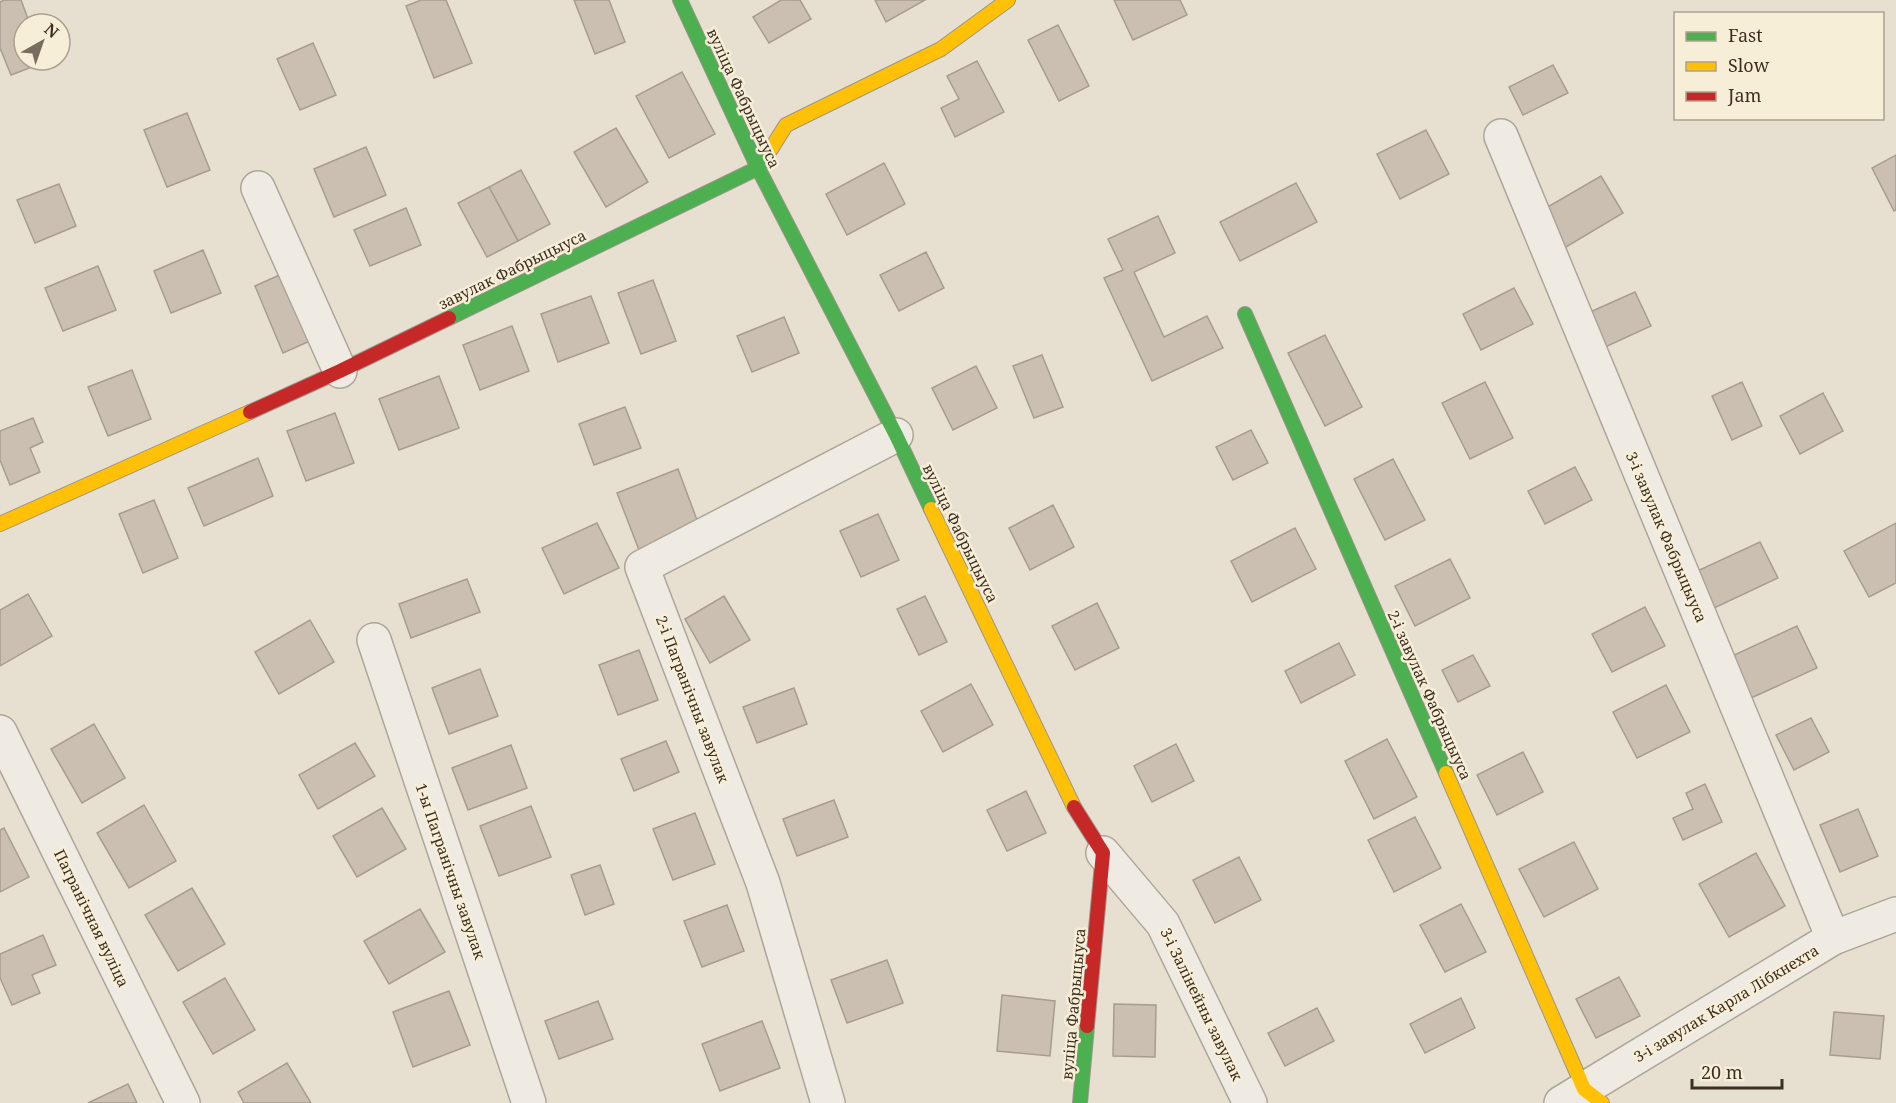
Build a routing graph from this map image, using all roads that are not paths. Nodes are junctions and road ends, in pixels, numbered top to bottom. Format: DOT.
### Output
graph roads {
  1 [pos="680,0"];
  2 [pos="1008,0"];
  3 [pos="1501,136"];
  4 [pos="758,168"];
  5 [pos="258,188"];
  6 [pos="1245,314"];
  7 [pos="340,371"];
  8 [pos="896,435"];
  9 [pos="0,524"];
  10 [pos="374,640"];
  11 [pos="0,732"];
  12 [pos="1103,853"];
  13 [pos="1896,914"];
  14 [pos="1833,938"];
  15 [pos="1582,1098"];
  16 [pos="183,1103"];
  17 [pos="529,1103"];
  18 [pos="828,1103"];
  19 [pos="1080,1103"];
  20 [pos="1250,1103"];
  1 -- 4 [label="street, вуліца Фабрыцыуса"];
  2 -- 4 [label="street"];
  3 -- 14 [label="street, 3-і завулак Фабрыцыуса"];
  4 -- 7 [label="street, завулак Фабрыцыуса"];
  4 -- 8 [label="street, вуліца Фабрыцыуса"];
  5 -- 7 [label="street"];
  6 -- 15 [label="street, 2-і завулак Фабрыцыуса"];
  7 -- 9 [label="street, завулак Фабрыцыуса"];
  8 -- 12 [label="street, вуліца Фабрыцыуса"];
  8 -- 18 [label="street, 2-і Пагранічны завулак"];
  10 -- 17 [label="street, 1-ы Пагранічны завулак"];
  11 -- 16 [label="street, Пагранічная вуліца"];
  12 -- 19 [label="street, вуліца Фабрыцыуса"];
  12 -- 20 [label="street, 3-і Залінейны завулак"];
  13 -- 14 [label="street, 3-і завулак Карла Лібкнехта"];
  14 -- 15 [label="street, 3-і завулак Карла Лібкнехта"];
}
